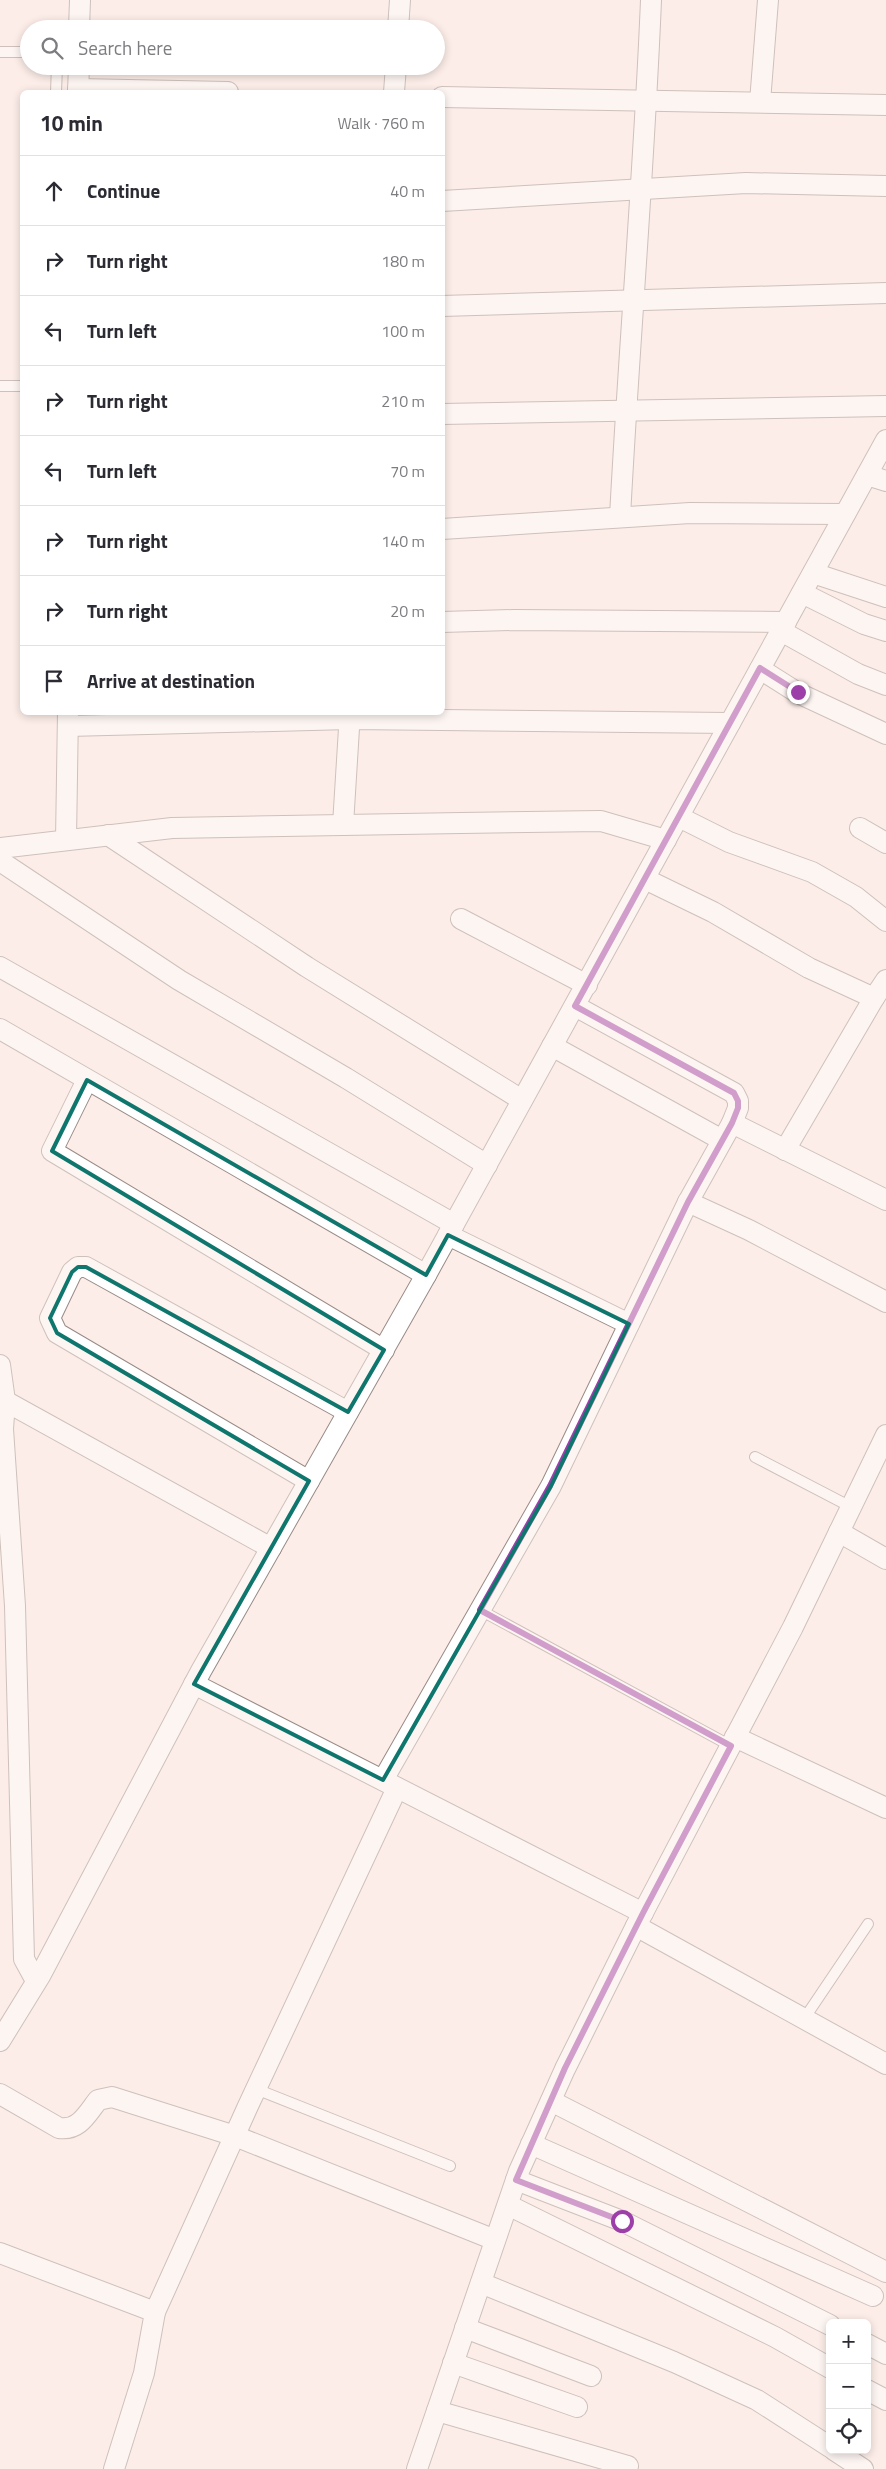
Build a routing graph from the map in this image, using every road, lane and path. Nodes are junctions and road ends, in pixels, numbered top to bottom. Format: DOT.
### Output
graph roads {
  1 [pos="80,0"];
  2 [pos="400,0"];
  3 [pos="651,0"];
  4 [pos="768,0"];
  5 [pos="79,20"];
  6 [pos="399,20"];
  7 [pos="0,52"];
  8 [pos="20,52"];
  9 [pos="57,75"];
  10 [pos="79,75"];
  11 [pos="395,75"];
  12 [pos="56,90"];
  13 [pos="78,90"];
  14 [pos="394,90"];
  15 [pos="445,97"];
  16 [pos="647,100"];
  17 [pos="760,102"];
  18 [pos="886,105"];
  19 [pos="886,186"];
  20 [pos="642,189"];
  21 [pos="445,201"];
  22 [pos="886,293"];
  23 [pos="634,300"];
  24 [pos="445,306"];
  25 [pos="0,386"];
  26 [pos="20,386"];
  27 [pos="886,406"];
  28 [pos="625,411"];
  29 [pos="445,414"];
  30 [pos="886,440"];
  31 [pos="867,475"];
  32 [pos="886,481"];
  33 [pos="846,514"];
  34 [pos="620,517"];
  35 [pos="445,529"];
  36 [pos="813,573"];
  37 [pos="802,593"];
  38 [pos="886,597"];
  39 [pos="445,622"];
  40 [pos="783,627"];
  41 [pos="886,631"];
  42 [pos="760,668"];
  43 [pos="886,685"];
  44 [pos="350,716"];
  45 [pos="68,719"];
  46 [pos="730,723"];
  47 [pos="886,734"];
  48 [pos="679,817"];
  49 [pos="343,825"];
  50 [pos="860,828"];
  51 [pos="108,835"];
  52 [pos="66,840"];
  53 [pos="666,840"];
  54 [pos="886,843"];
  55 [pos="0,848"];
  56 [pos="0,861"];
  57 [pos="645,879"];
  58 [pos="461,920"];
  59 [pos="886,921"];
  60 [pos="0,967"];
  61 [pos="886,980"];
  62 [pos="586,984"];
  63 [pos="874,998"];
  64 [pos="575,1006"];
  65 [pos="0,1029"];
  66 [pos="552,1046"];
  67 [pos="87,1080"];
  68 [pos="522,1100"];
  69 [pos="732,1123"];
  70 [pos="722,1140"];
  71 [pos="785,1150"];
  72 [pos="487,1165"];
  73 [pos="886,1200"];
  74 [pos="688,1202"];
  75 [pos="451,1230"];
  76 [pos="426,1275"];
  77 [pos="886,1302"];
  78 [pos="629,1324"];
  79 [pos="384,1350"];
  80 [pos="0,1365"];
  81 [pos="4,1401"];
  82 [pos="348,1412"];
  83 [pos="886,1434"];
  84 [pos="756,1457"];
  85 [pos="309,1481"];
  86 [pos="851,1507"];
  87 [pos="839,1532"];
  88 [pos="271,1548"];
  89 [pos="886,1559"];
  90 [pos="480,1610"];
  91 [pos="194,1684"];
  92 [pos="733,1741"];
  93 [pos="390,1784"];
  94 [pos="886,1808"];
  95 [pos="640,1920"];
  96 [pos="868,1924"];
  97 [pos="36,1982"];
  98 [pos="804,2019"];
  99 [pos="0,2041"];
  100 [pos="886,2064"];
  101 [pos="256,2089"];
  102 [pos="0,2094"];
  103 [pos="551,2101"];
  104 [pos="235,2136"];
  105 [pos="531,2144"];
  106 [pos="450,2166"];
  107 [pos="516,2180"];
  108 [pos="508,2205"];
  109 [pos="495,2240"];
  110 [pos="0,2253"];
  111 [pos="886,2272"];
  112 [pos="480,2283"];
  113 [pos="873,2296"];
  114 [pos="155,2312"];
  115 [pos="826,2323"];
  116 [pos="465,2328"];
  117 [pos="871,2346"];
  118 [pos="886,2354"];
  119 [pos="453,2362"];
  120 [pos="826,2366"];
  121 [pos="591,2376"];
  122 [pos="871,2392"];
  123 [pos="886,2400"];
  124 [pos="577,2407"];
  125 [pos="437,2411"];
  126 [pos="826,2444"];
  127 [pos="840,2454"];
  128 [pos="628,2466"];
  129 [pos="114,2469"];
  130 [pos="417,2469"];
  131 [pos="863,2469"];
  1 -- 5 [label="street"];
  2 -- 6 [label="street"];
  3 -- 16 [label="street"];
  4 -- 17 [label="street"];
  7 -- 8 [label="lane"];
  9 -- 12 [label="lane"];
  10 -- 13 [label="street"];
  11 -- 14 [label="street"];
  15 -- 16 [label="street"];
  16 -- 17 [label="street"];
  16 -- 20 [label="street"];
  17 -- 18 [label="street"];
  19 -- 20 [label="street"];
  20 -- 21 [label="street"];
  20 -- 23 [label="street"];
  22 -- 23 [label="street"];
  23 -- 24 [label="street"];
  23 -- 28 [label="street"];
  25 -- 26 [label="lane"];
  27 -- 28 [label="street"];
  28 -- 29 [label="street"];
  28 -- 34 [label="street"];
  30 -- 31 [label="street"];
  31 -- 32 [label="street"];
  31 -- 33 [label="street"];
  33 -- 34 [label="street"];
  33 -- 36 [label="street"];
  34 -- 35 [label="street"];
  36 -- 37 [label="street"];
  36 -- 38 [label="street"];
  37 -- 40 [label="street"];
  37 -- 41 [label="street"];
  39 -- 40 [label="street"];
  40 -- 42 [label="street"];
  40 -- 43 [label="street"];
  42 -- 46 [label="street"];
  42 -- 47 [label="street"];
  44 -- 45 [label="street"];
  44 -- 46 [label="street"];
  44 -- 49 [label="street"];
  45 -- 52 [label="street"];
  46 -- 48 [label="street"];
  48 -- 53 [label="street"];
  48 -- 59 [label="street"];
  49 -- 51 [label="street"];
  49 -- 53 [label="street"];
  50 -- 54 [label="street"];
  51 -- 52 [label="street"];
  51 -- 68 [label="street"];
  52 -- 55 [label="street"];
  53 -- 57 [label="street"];
  56 -- 72 [label="street"];
  57 -- 62 [label="street"];
  57 -- 63 [label="street"];
  58 -- 62 [label="street"];
  60 -- 75 [label="street"];
  61 -- 63 [label="street"];
  62 -- 64 [label="street"];
  63 -- 71 [label="street"];
  64 -- 66 [label="street"];
  64 -- 69 [label="street"];
  65 -- 67 [label="street"];
  66 -- 68 [label="street"];
  66 -- 70 [label="street"];
  67 -- 76 [label="street"];
  67 -- 79 [label="street"];
  68 -- 72 [label="street"];
  69 -- 70 [label="street"];
  69 -- 71 [label="street"];
  70 -- 74 [label="street"];
  71 -- 73 [label="street"];
  72 -- 75 [label="street"];
  74 -- 77 [label="street"];
  74 -- 78 [label="street"];
  75 -- 76 [label="street"];
  75 -- 78 [label="street"];
  76 -- 79 [label="street"];
  78 -- 90 [label="street"];
  79 -- 82 [label="street"];
  80 -- 81 [label="street"];
  81 -- 88 [label="street"];
  81 -- 97 [label="street"];
  82 -- 85 [label="street"];
  82 -- 85 [label="street"];
  83 -- 86 [label="street"];
  84 -- 86 [label="lane"];
  85 -- 88 [label="street"];
  86 -- 87 [label="street"];
  87 -- 89 [label="street"];
  87 -- 92 [label="street"];
  88 -- 91 [label="street"];
  90 -- 92 [label="lane"];
  90 -- 93 [label="street"];
  91 -- 93 [label="street"];
  91 -- 97 [label="street"];
  92 -- 94 [label="street"];
  92 -- 95 [label="street"];
  93 -- 95 [label="street"];
  93 -- 101 [label="street"];
  95 -- 98 [label="street"];
  95 -- 103 [label="street"];
  96 -- 98 [label="lane"];
  97 -- 99 [label="street"];
  98 -- 100 [label="street"];
  101 -- 104 [label="street"];
  101 -- 106 [label="lane"];
  102 -- 104 [label="street"];
  103 -- 105 [label="street"];
  103 -- 111 [label="street"];
  104 -- 109 [label="street"];
  104 -- 114 [label="street"];
  105 -- 107 [label="street"];
  105 -- 113 [label="street"];
  107 -- 108 [label="street"];
  107 -- 115 [label="street"];
  108 -- 109 [label="street"];
  108 -- 120 [label="street"];
  109 -- 112 [label="street"];
  110 -- 114 [label="street"];
  112 -- 116 [label="street"];
  112 -- 126 [label="street"];
  114 -- 129 [label="street"];
  116 -- 119 [label="street"];
  116 -- 121 [label="street"];
  117 -- 118 [label="street"];
  119 -- 124 [label="street"];
  119 -- 125 [label="street"];
  122 -- 123 [label="street"];
  125 -- 128 [label="street"];
  125 -- 130 [label="street"];
  127 -- 131 [label="street"];
}
